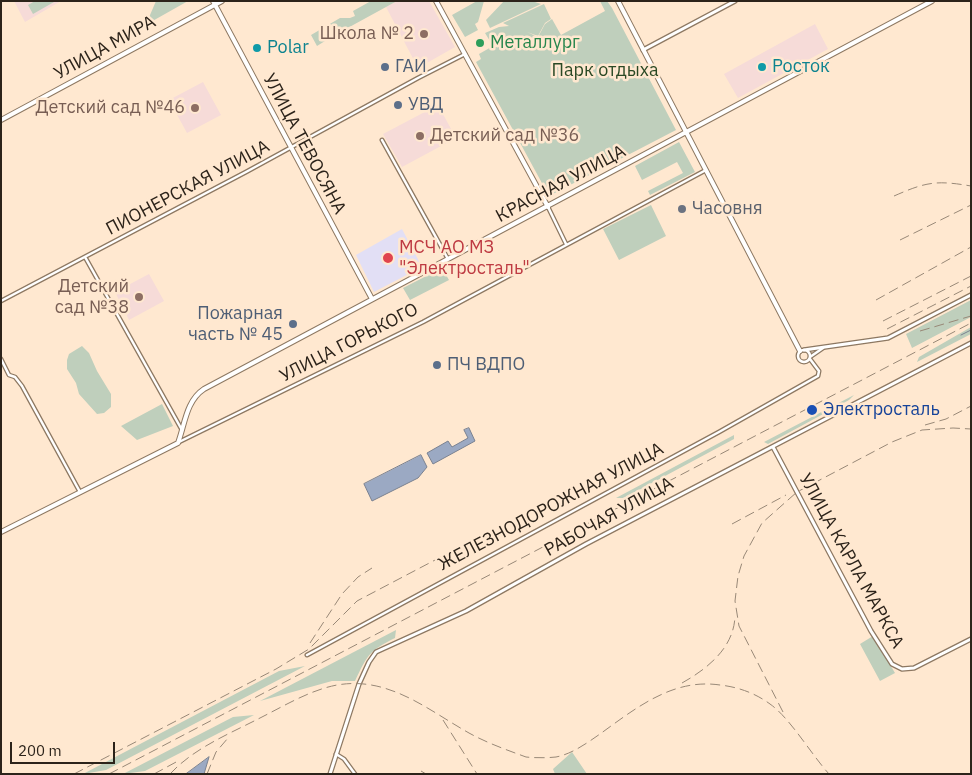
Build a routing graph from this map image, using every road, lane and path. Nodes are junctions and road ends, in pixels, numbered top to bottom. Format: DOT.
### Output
graph roads {
  1 [pos="222,1"];
  2 [pos="436,1"];
  3 [pos="618,1"];
  4 [pos="734,1"];
  5 [pos="932,1"];
  6 [pos="214,3"];
  7 [pos="643,50"];
  8 [pos="465,54"];
  9 [pos="1,120"];
  10 [pos="687,133"];
  11 [pos="382,140"];
  12 [pos="291,148"];
  13 [pos="706,170"];
  14 [pos="548,207"];
  15 [pos="566,244"];
  16 [pos="85,257"];
  17 [pos="448,260"];
  18 [pos="971,295"];
  19 [pos="372,300"];
  20 [pos="1,301"];
  21 [pos="971,343"];
  22 [pos="826,346"];
  23 [pos="802,350"];
  24 [pos="810,358"];
  25 [pos="1,359"];
  26 [pos="183,430"];
  27 [pos="178,443"];
  28 [pos="773,447"];
  29 [pos="80,492"];
  30 [pos="1,532"];
  31 [pos="971,639"];
  32 [pos="308,655"];
  33 [pos="336,754"];
  34 [pos="330,774"];
  35 [pos="355,774"];
  1 -- 6 [label="main road, УЛИЦА МИРА"];
  2 -- 8 [label="main road"];
  3 -- 7 [label="main road"];
  4 -- 7 [label="street"];
  5 -- 10 [label="main road, КРАСНАЯ УЛИЦА"];
  6 -- 9 [label="main road, УЛИЦА МИРА"];
  6 -- 12 [label="main road, УЛИЦА ТЕВОСЯНА"];
  7 -- 10 [label="main road"];
  8 -- 12 [label="street, ПИОНЕРСКАЯ УЛИЦА"];
  8 -- 14 [label="main road"];
  10 -- 13 [label="main road"];
  10 -- 14 [label="main road, КРАСНАЯ УЛИЦА"];
  11 -- 17 [label="street"];
  12 -- 16 [label="street, ПИОНЕРСКАЯ УЛИЦА"];
  12 -- 19 [label="main road, УЛИЦА ТЕВОСЯНА"];
  13 -- 15 [label="street, УЛИЦА ГОРЬКОГО"];
  13 -- 23 [label="main road"];
  14 -- 15 [label="street"];
  14 -- 17 [label="main road, КРАСНАЯ УЛИЦА"];
  15 -- 27 [label="street, УЛИЦА ГОРЬКОГО"];
  16 -- 20 [label="street, ПИОНЕРСКАЯ УЛИЦА"];
  16 -- 26 [label="street"];
  17 -- 19 [label="main road, КРАСНАЯ УЛИЦА"];
  18 -- 22 [label="street"];
  19 -- 26 [label="main road, КРАСНАЯ УЛИЦА"];
  21 -- 28 [label="street, РАБОЧАЯ УЛИЦА"];
  22 -- 23 [label="street"];
  22 -- 24 [label="street"];
  23 -- 24 [label="street"];
  23 -- 24 [label="street"];
  24 -- 32 [label="street, ЖЕЛЕЗНОДОРОЖНАЯ УЛИЦА"];
  25 -- 29 [label="street"];
  26 -- 27 [label="main road, КРАСНАЯ УЛИЦА"];
  27 -- 29 [label="main road, УЛИЦА ГОРЬКОГО"];
  28 -- 31 [label="street, УЛИЦА КАРЛА МАРКСА"];
  28 -- 33 [label="street, РАБОЧАЯ УЛИЦА"];
  29 -- 30 [label="main road, УЛИЦА ГОРЬКОГО"];
  33 -- 34 [label="street, РАБОЧАЯ УЛИЦА"];
  33 -- 35 [label="street"];
}
